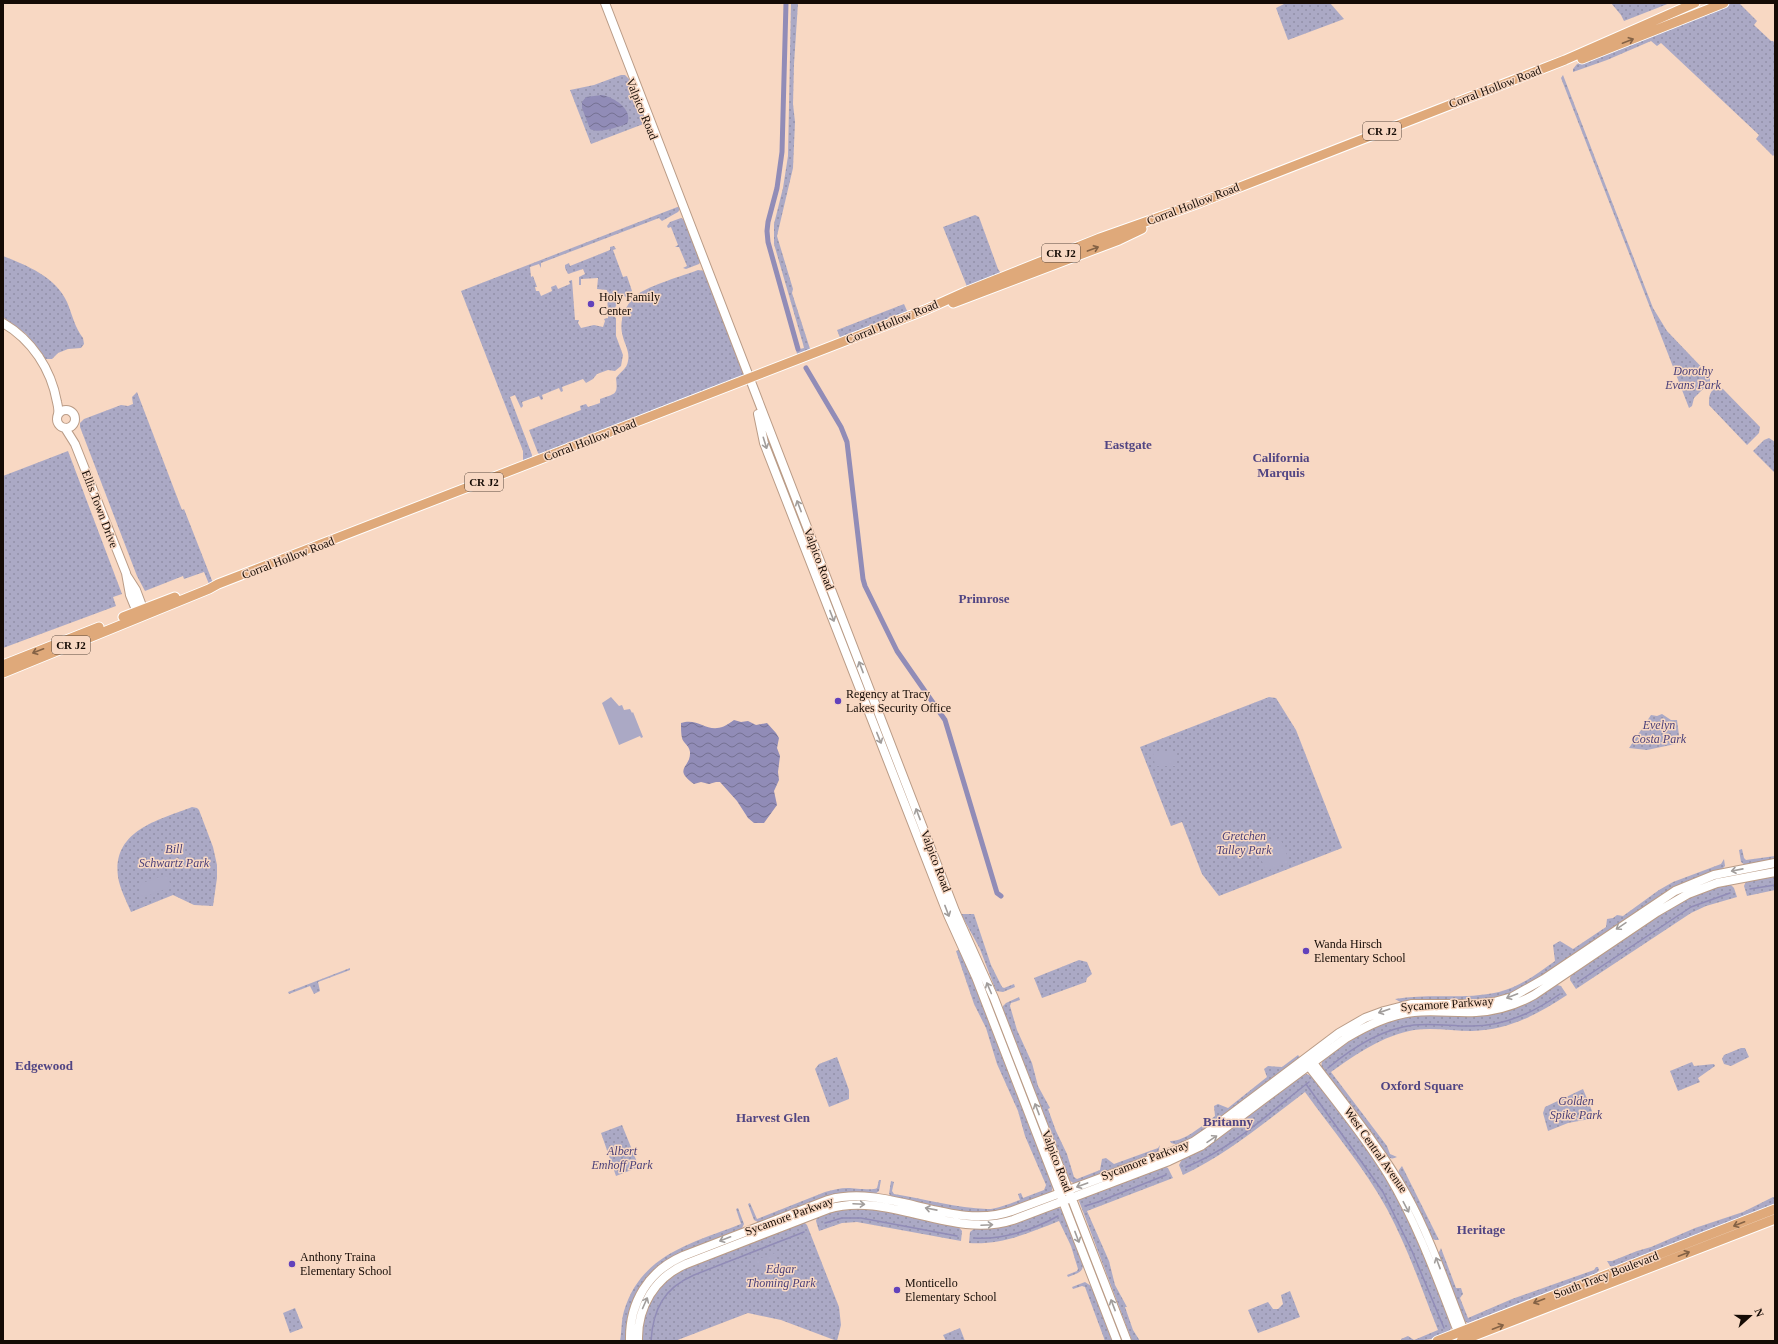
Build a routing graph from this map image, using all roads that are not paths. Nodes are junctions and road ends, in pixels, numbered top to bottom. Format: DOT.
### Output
graph roads {
  1 [pos="603,3"];
  2 [pos="1695,3"];
  3 [pos="1724,3"];
  4 [pos="1685,5"];
  5 [pos="1667,14"];
  6 [pos="1671,24"];
  7 [pos="1565,60"];
  8 [pos="3,323"];
  9 [pos="749,378"];
  10 [pos="56,394"];
  11 [pos="68,410"];
  12 [pos="58,414"];
  13 [pos="74,423"];
  14 [pos="65,428"];
  15 [pos="75,444"];
  16 [pos="141,613"];
  17 [pos="3,664"];
  18 [pos="3,673"];
  19 [pos="1775,863"];
  20 [pos="1775,872"];
  21 [pos="1309,1062"];
  22 [pos="1070,1194"];
  23 [pos="1062,1197"];
  24 [pos="1775,1209"];
  25 [pos="1775,1219"];
  26 [pos="1463,1337"];
  27 [pos="630,1341"];
  28 [pos="638,1341"];
  29 [pos="1117,1341"];
  30 [pos="1127,1341"];
  31 [pos="1437,1341"];
  1 -- 9 [label="main road, Valpico Road"];
  2 -- 4 [label="main road, Corral Hollow Road / CR J2"];
  3 -- 6 [label="main road, Corral Hollow Road / CR J2"];
  4 -- 5 [label="main road, Corral Hollow Road / CR J2"];
  5 -- 6 [label="main road"];
  5 -- 7 [label="main road, Corral Hollow Road / CR J2"];
  7 -- 6 [label="main road, Corral Hollow Road / CR J2, one-way"];
  7 -- 9 [label="main road, Corral Hollow Road / CR J2"];
  8 -- 10 [label="main road"];
  9 -- 16 [label="main road, Corral Hollow Road / CR J2"];
  22 -- 9 [label="main road, Valpico Road, one-way"];
  9 -- 23 [label="main road, Valpico Road, one-way"];
  10 -- 11 [label="main road"];
  10 -- 12 [label="main road"];
  11 -- 12 [label="main road"];
  11 -- 13 [label="main road"];
  12 -- 14 [label="main road"];
  13 -- 14 [label="main road"];
  13 -- 15 [label="main road"];
  14 -- 15 [label="main road"];
  15 -- 16 [label="main road, Ellis Town Drive"];
  16 -- 17 [label="main road, Corral Hollow Road, one-way"];
  16 -- 18 [label="main road, Corral Hollow Road / CR J2"];
  19 -- 21 [label="main road, Sycamore Parkway, one-way"];
  20 -- 21 [label="main road, Sycamore Parkway"];
  21 -- 22 [label="main road, Sycamore Parkway"];
  21 -- 26 [label="street, West Central Avenue"];
  22 -- 23 [label="main road, Sycamore Parkway"];
  30 -- 22 [label="main road, Valpico Road, one-way"];
  23 -- 27 [label="main road, Sycamore Parkway, one-way"];
  28 -- 23 [label="main road, Sycamore Parkway, one-way"];
  23 -- 29 [label="main road, Valpico Road, one-way"];
  24 -- 26 [label="main road, South Tracy Boulevard, one-way"];
  26 -- 25 [label="main road, South Tracy Boulevard, one-way"];
  26 -- 31 [label="main road, South Tracy Boulevard"];
}
